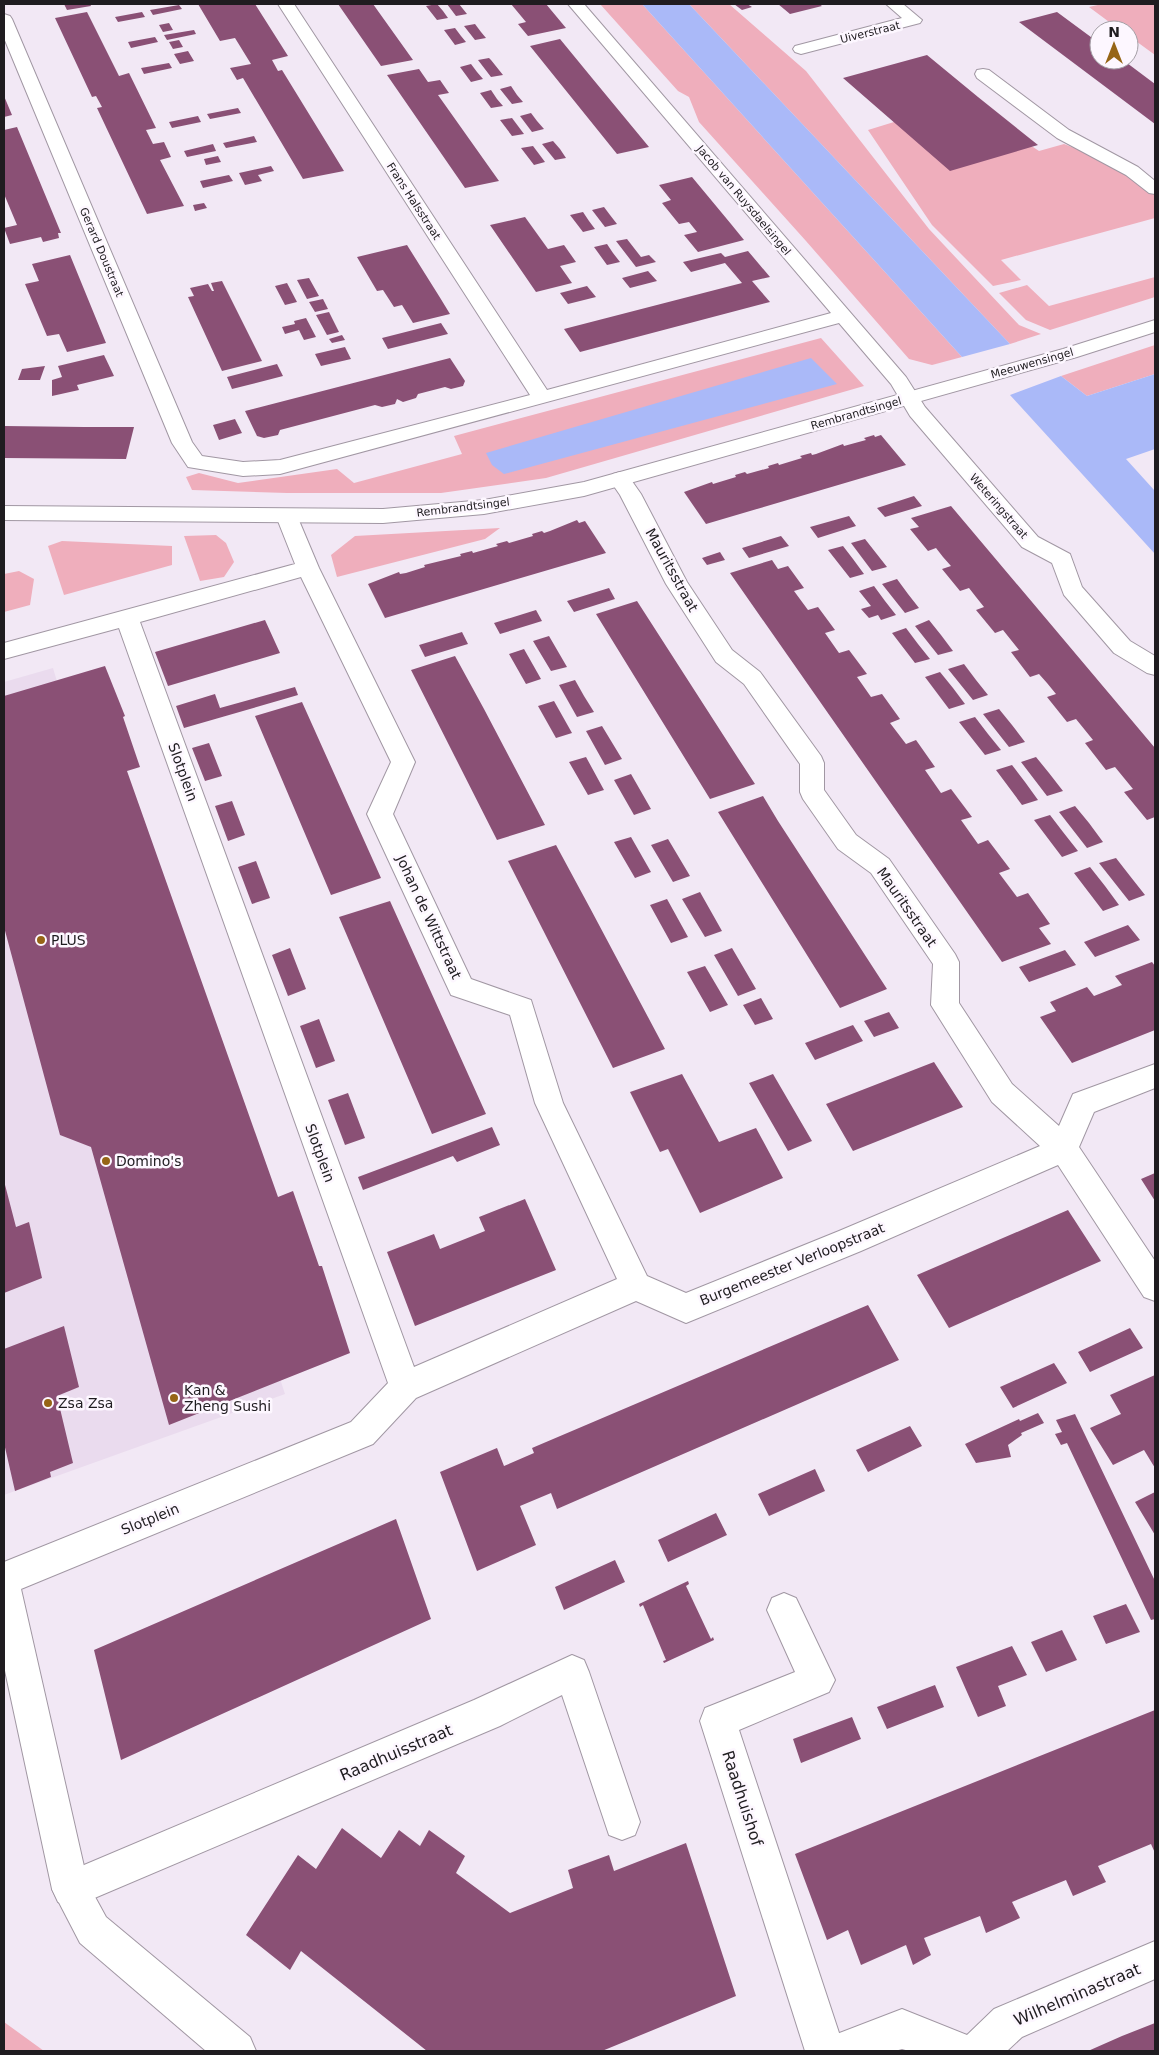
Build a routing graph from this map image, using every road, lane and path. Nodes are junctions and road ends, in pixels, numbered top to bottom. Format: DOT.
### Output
graph roads {
  1 [pos="286,4"];
  2 [pos="576,4"];
  3 [pos="894,4"];
  4 [pos="4,19"];
  5 [pos="801,50"];
  6 [pos="983,74"];
  7 [pos="1155,190"];
  8 [pos="842,316"];
  9 [pos="1155,326"];
  10 [pos="542,398"];
  11 [pos="909,398"];
  12 [pos="620,479"];
  13 [pos="4,513"];
  14 [pos="287,516"];
  15 [pos="308,568"];
  16 [pos="127,617"];
  17 [pos="4,652"];
  18 [pos="1155,667"];
  19 [pos="1155,1076"];
  20 [pos="1064,1149"];
  21 [pos="636,1286"];
  22 [pos="1155,1287"];
  23 [pos="405,1387"];
  24 [pos="4,1579"];
  25 [pos="4,1589"];
  26 [pos="784,1610"];
  27 [pos="622,1822"];
  28 [pos="71,1889"];
  29 [pos="1155,1960"];
  30 [pos="236,2051"];
  31 [pos="825,2051"];
  32 [pos="843,2051"];
  33 [pos="958,2051"];
  34 [pos="979,2051"];
  1 -- 10 [label="street, Frans Halsstraat"];
  2 -- 8 [label="street, Jacob van Ruysdaelsingel"];
  3 -- 5 [label="street, Uiverstraat"];
  4 -- 10 [label="street, Gerard Doustraat"];
  6 -- 7 [label="street"];
  8 -- 10 [label="street"];
  8 -- 11 [label="street, Jacob van Ruysdaelsingel"];
  9 -- 11 [label="street, Meeuwensingel"];
  11 -- 12 [label="street, Rembrandtsingel"];
  11 -- 18 [label="street, Weteringstraat"];
  12 -- 14 [label="street, Rembrandtsingel"];
  12 -- 20 [label="street, Mauritsstraat"];
  13 -- 14 [label="street, Rembrandtsingel"];
  14 -- 15 [label="street, Johan de Wittstraat"];
  15 -- 16 [label="street"];
  15 -- 21 [label="street, Johan de Wittstraat"];
  16 -- 17 [label="street"];
  16 -- 23 [label="street, Slotplein"];
  19 -- 20 [label="street"];
  20 -- 21 [label="street, Burgemeester Verloopstraat"];
  20 -- 22 [label="street, Mauritsstraat"];
  21 -- 23 [label="street"];
  23 -- 24 [label="street, Slotplein"];
  25 -- 28 [label="street"];
  26 -- 31 [label="street, Raadhuishof"];
  27 -- 28 [label="street, Raadhuisstraat"];
  28 -- 30 [label="street"];
  29 -- 34 [label="street, Wilhelminastraat"];
  32 -- 33 [label="street"];
}
